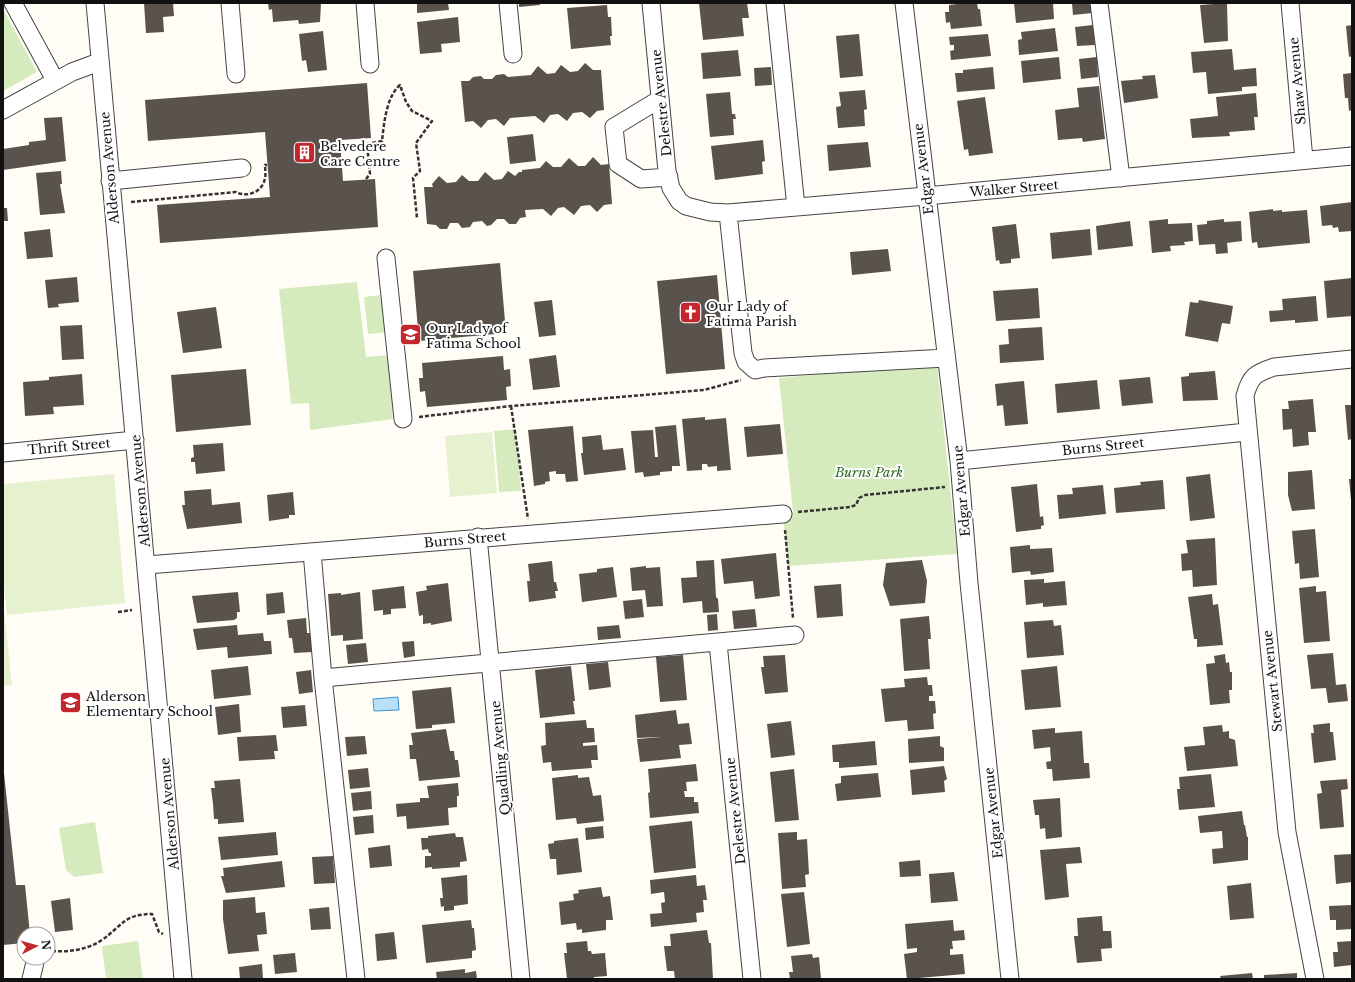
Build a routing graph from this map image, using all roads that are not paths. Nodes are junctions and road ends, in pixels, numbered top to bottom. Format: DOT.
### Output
graph roads {
  1 [pos="13,3"];
  2 [pos="95,3"];
  3 [pos="230,3"];
  4 [pos="365,3"];
  5 [pos="508,3"];
  6 [pos="651,3"];
  7 [pos="775,3"];
  8 [pos="904,3"];
  9 [pos="1099,3"];
  10 [pos="1290,3"];
  11 [pos="513,54"];
  12 [pos="99,62"];
  13 [pos="370,64"];
  14 [pos="236,74"];
  15 [pos="55,80"];
  16 [pos="660,99"];
  17 [pos="3,110"];
  18 [pos="1352,156"];
  19 [pos="1304,160"];
  20 [pos="242,168"];
  21 [pos="669,177"];
  22 [pos="1121,178"];
  23 [pos="110,181"];
  24 [pos="926,196"];
  25 [pos="679,201"];
  26 [pos="796,207"];
  27 [pos="728,213"];
  28 [pos="386,258"];
  29 [pos="946,358"];
  30 [pos="1352,359"];
  31 [pos="403,419"];
  32 [pos="1247,432"];
  33 [pos="135,440"];
  34 [pos="3,453"];
  35 [pos="959,460"];
  36 [pos="783,514"];
  37 [pos="478,537"];
  38 [pos="312,552"];
  39 [pos="147,565"];
  40 [pos="794,635"];
  41 [pos="718,643"];
  42 [pos="491,663"];
  43 [pos="323,678"];
  44 [pos="34,966"];
  45 [pos="32,979"];
  46 [pos="183,979"];
  47 [pos="356,979"];
  48 [pos="520,979"];
  49 [pos="752,979"];
  50 [pos="1010,979"];
  51 [pos="1315,979"];
  1 -- 15 [label="street"];
  2 -- 12 [label="street, Alderson Avenue"];
  3 -- 14 [label="street"];
  4 -- 13 [label="street"];
  5 -- 11 [label="street"];
  6 -- 16 [label="street, Delestre Avenue"];
  7 -- 26 [label="street"];
  8 -- 24 [label="street, Edgar Avenue"];
  9 -- 22 [label="street"];
  10 -- 19 [label="street, Shaw Avenue"];
  12 -- 15 [label="street"];
  12 -- 23 [label="street, Alderson Avenue"];
  15 -- 17 [label="street"];
  16 -- 21 [label="street, Delestre Avenue"];
  16 -- 21 [label="street"];
  18 -- 19 [label="street, Walker Street"];
  19 -- 22 [label="street, Walker Street"];
  20 -- 23 [label="street"];
  21 -- 25 [label="street, Delestre Avenue"];
  22 -- 24 [label="street, Walker Street"];
  23 -- 33 [label="street, Alderson Avenue"];
  24 -- 26 [label="street, Walker Street"];
  24 -- 29 [label="street, Edgar Avenue"];
  25 -- 27 [label="street, Walker Street"];
  26 -- 27 [label="street, Walker Street"];
  27 -- 29 [label="street"];
  28 -- 31 [label="street"];
  29 -- 35 [label="street, Edgar Avenue"];
  30 -- 32 [label="street, Stewart Avenue"];
  32 -- 35 [label="street, Burns Street"];
  32 -- 51 [label="street, Stewart Avenue"];
  33 -- 34 [label="street, Thrift Street"];
  33 -- 39 [label="street, Alderson Avenue"];
  35 -- 50 [label="street, Edgar Avenue"];
  36 -- 37 [label="street, Burns Street"];
  37 -- 38 [label="street, Burns Street"];
  37 -- 42 [label="street, Quadling Avenue"];
  38 -- 39 [label="street, Burns Street"];
  38 -- 43 [label="street"];
  39 -- 46 [label="street, Alderson Avenue"];
  40 -- 41 [label="street"];
  41 -- 42 [label="street"];
  41 -- 49 [label="street, Delestre Avenue"];
  42 -- 43 [label="street"];
  42 -- 48 [label="street, Quadling Avenue"];
  43 -- 47 [label="street"];
  44 -- 45 [label="street"];
}
